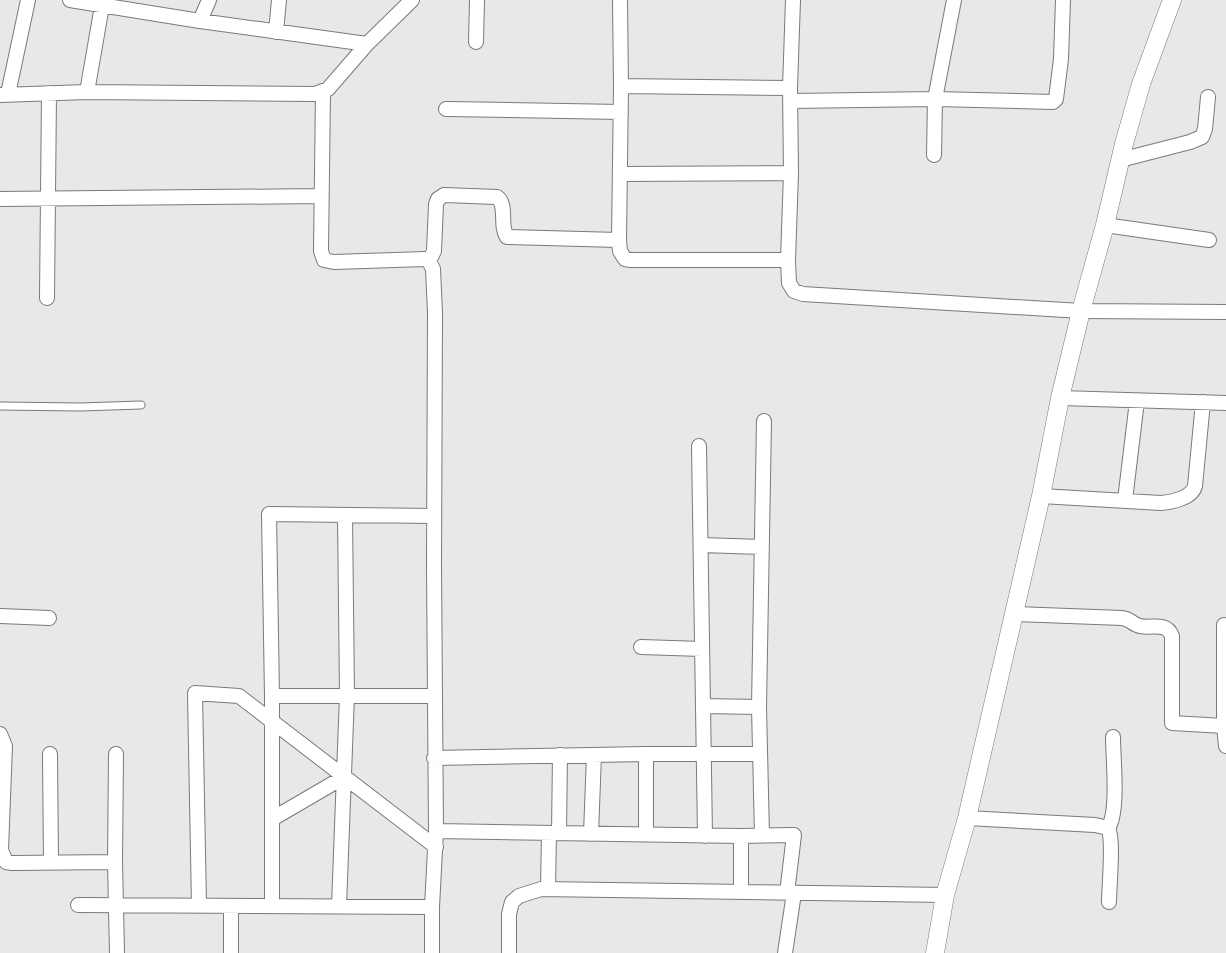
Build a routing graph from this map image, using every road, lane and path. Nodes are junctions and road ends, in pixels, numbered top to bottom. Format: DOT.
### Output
graph roads {
  1 [pos="28,0"];
  2 [pos="70,0"];
  3 [pos="209,0"];
  4 [pos="279,0"];
  5 [pos="412,0"];
  6 [pos="476,0"];
  7 [pos="620,0"];
  8 [pos="793,0"];
  9 [pos="954,0"];
  10 [pos="1063,0"];
  11 [pos="1172,0"];
  12 [pos="103,3"];
  13 [pos="200,22"];
  14 [pos="276,32"];
  15 [pos="476,42"];
  16 [pos="368,44"];
  17 [pos="621,86"];
  18 [pos="86,92"];
  19 [pos="323,92"];
  20 [pos="49,93"];
  21 [pos="791,94"];
  22 [pos="4,95"];
  23 [pos="1208,97"];
  24 [pos="936,99"];
  25 [pos="446,109"];
  26 [pos="621,112"];
  27 [pos="934,155"];
  28 [pos="1120,160"];
  29 [pos="791,173"];
  30 [pos="621,174"];
  31 [pos="321,196"];
  32 [pos="0,199"];
  33 [pos="49,200"];
  34 [pos="1105,224"];
  35 [pos="620,240"];
  36 [pos="1209,240"];
  37 [pos="429,260"];
  38 [pos="788,260"];
  39 [pos="47,298"];
  40 [pos="1081,311"];
  41 [pos="1226,312"];
  42 [pos="1060,398"];
  43 [pos="1137,401"];
  44 [pos="1203,402"];
  45 [pos="1226,403"];
  46 [pos="140,405"];
  47 [pos="0,406"];
  48 [pos="764,420"];
  49 [pos="699,446"];
  50 [pos="1041,496"];
  51 [pos="1125,500"];
  52 [pos="345,515"];
  53 [pos="434,516"];
  54 [pos="701,545"];
  55 [pos="762,547"];
  56 [pos="1014,614"];
  57 [pos="0,616"];
  58 [pos="49,618"];
  59 [pos="1224,625"];
  60 [pos="1225,646"];
  61 [pos="641,647"];
  62 [pos="702,649"];
  63 [pos="347,695"];
  64 [pos="272,696"];
  65 [pos="434,696"];
  66 [pos="703,706"];
  67 [pos="759,707"];
  68 [pos="272,721"];
  69 [pos="1224,726"];
  70 [pos="0,734"];
  71 [pos="1113,737"];
  72 [pos="1226,746"];
  73 [pos="50,754"];
  74 [pos="116,754"];
  75 [pos="646,754"];
  76 [pos="704,754"];
  77 [pos="760,754"];
  78 [pos="560,755"];
  79 [pos="594,755"];
  80 [pos="434,758"];
  81 [pos="344,777"];
  82 [pos="967,818"];
  83 [pos="272,820"];
  84 [pos="1108,828"];
  85 [pos="436,831"];
  86 [pos="554,833"];
  87 [pos="591,834"];
  88 [pos="646,834"];
  89 [pos="762,835"];
  90 [pos="705,836"];
  91 [pos="741,836"];
  92 [pos="436,847"];
  93 [pos="115,862"];
  94 [pos="51,863"];
  95 [pos="548,889"];
  96 [pos="741,892"];
  97 [pos="791,893"];
  98 [pos="945,895"];
  99 [pos="1109,902"];
  100 [pos="78,905"];
  101 [pos="116,905"];
  102 [pos="199,906"];
  103 [pos="232,906"];
  104 [pos="272,906"];
  105 [pos="338,906"];
  106 [pos="432,907"];
  107 [pos="117,953"];
  108 [pos="230,953"];
  109 [pos="432,953"];
  110 [pos="509,953"];
  111 [pos="785,953"];
  112 [pos="935,953"];
  1 -- 22 [label="street"];
  2 -- 12 [label="street"];
  3 -- 13 [label="street"];
  4 -- 14 [label="street"];
  5 -- 16 [label="street"];
  6 -- 15 [label="street"];
  7 -- 17 [label="street"];
  8 -- 21 [label="street"];
  9 -- 24 [label="street"];
  10 -- 24 [label="street"];
  11 -- 28 [label="street"];
  12 -- 13 [label="street"];
  12 -- 18 [label="street"];
  13 -- 14 [label="street"];
  14 -- 16 [label="street"];
  16 -- 19 [label="street"];
  17 -- 21 [label="street"];
  17 -- 26 [label="street"];
  18 -- 19 [label="street"];
  18 -- 20 [label="street"];
  19 -- 31 [label="street"];
  20 -- 22 [label="street"];
  20 -- 33 [label="street"];
  21 -- 24 [label="street"];
  21 -- 29 [label="street"];
  23 -- 28 [label="street"];
  24 -- 27 [label="street"];
  25 -- 26 [label="street"];
  26 -- 30 [label="street"];
  28 -- 34 [label="street"];
  29 -- 30 [label="street"];
  29 -- 38 [label="street"];
  30 -- 35 [label="street"];
  31 -- 33 [label="street"];
  31 -- 37 [label="street"];
  32 -- 33 [label="street"];
  33 -- 39 [label="street"];
  34 -- 36 [label="street"];
  34 -- 40 [label="street"];
  35 -- 37 [label="street"];
  35 -- 38 [label="street"];
  37 -- 53 [label="street"];
  38 -- 40 [label="street"];
  40 -- 41 [label="street"];
  40 -- 42 [label="street"];
  42 -- 43 [label="street"];
  42 -- 50 [label="street"];
  43 -- 44 [label="street"];
  43 -- 51 [label="street"];
  44 -- 45 [label="street"];
  44 -- 51 [label="street"];
  46 -- 47 [label="lane"];
  48 -- 55 [label="street"];
  49 -- 54 [label="street"];
  50 -- 51 [label="street"];
  50 -- 56 [label="street"];
  52 -- 53 [label="street"];
  52 -- 63 [label="street"];
  52 -- 64 [label="street"];
  53 -- 65 [label="street"];
  54 -- 55 [label="street"];
  54 -- 62 [label="street"];
  55 -- 67 [label="street"];
  56 -- 69 [label="street"];
  56 -- 82 [label="street"];
  57 -- 58 [label="street"];
  59 -- 60 [label="street"];
  60 -- 69 [label="street"];
  61 -- 62 [label="street"];
  62 -- 66 [label="street"];
  63 -- 64 [label="street"];
  63 -- 65 [label="street"];
  63 -- 81 [label="street"];
  64 -- 68 [label="street"];
  65 -- 80 [label="street"];
  66 -- 67 [label="street"];
  66 -- 76 [label="street"];
  67 -- 77 [label="street"];
  68 -- 81 [label="street"];
  68 -- 83 [label="street"];
  68 -- 102 [label="street"];
  69 -- 72 [label="street"];
  70 -- 94 [label="street"];
  71 -- 84 [label="street"];
  73 -- 94 [label="street"];
  74 -- 93 [label="street"];
  75 -- 76 [label="street"];
  75 -- 79 [label="street"];
  75 -- 88 [label="street"];
  76 -- 77 [label="street"];
  76 -- 90 [label="street"];
  77 -- 89 [label="street"];
  78 -- 79 [label="street"];
  78 -- 80 [label="street"];
  78 -- 86 [label="street"];
  79 -- 87 [label="street"];
  80 -- 85 [label="street"];
  81 -- 83 [label="street"];
  81 -- 92 [label="street"];
  81 -- 105 [label="street"];
  82 -- 84 [label="street"];
  82 -- 98 [label="street"];
  83 -- 104 [label="street"];
  84 -- 99 [label="street"];
  85 -- 86 [label="street"];
  85 -- 92 [label="street"];
  86 -- 87 [label="street"];
  86 -- 95 [label="street"];
  87 -- 88 [label="street"];
  88 -- 90 [label="street"];
  89 -- 91 [label="street"];
  89 -- 97 [label="street"];
  90 -- 91 [label="street"];
  91 -- 96 [label="street"];
  92 -- 106 [label="street"];
  93 -- 94 [label="street"];
  93 -- 101 [label="street"];
  95 -- 96 [label="street"];
  95 -- 110 [label="street"];
  96 -- 97 [label="street"];
  97 -- 98 [label="street"];
  97 -- 111 [label="street"];
  98 -- 112 [label="street"];
  100 -- 101 [label="street"];
  101 -- 102 [label="street"];
  101 -- 107 [label="street"];
  102 -- 103 [label="street"];
  103 -- 104 [label="street"];
  103 -- 108 [label="street"];
  104 -- 105 [label="street"];
  105 -- 106 [label="street"];
  106 -- 109 [label="street"];
}
